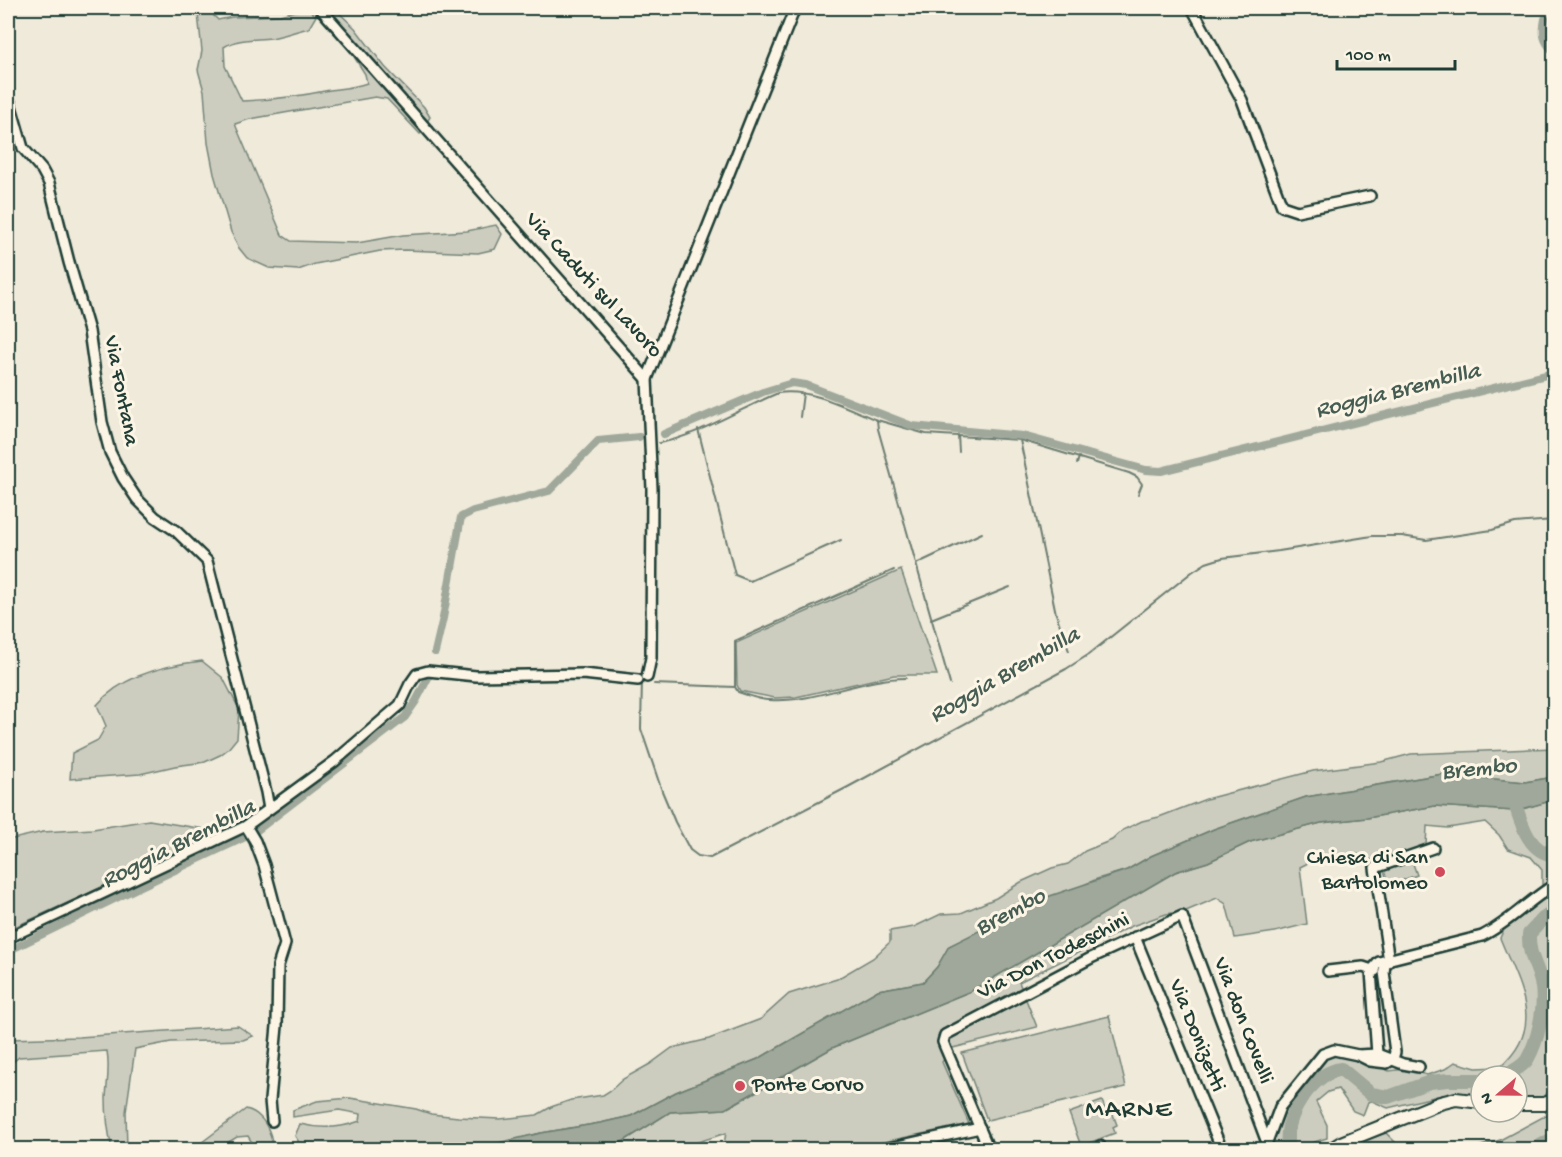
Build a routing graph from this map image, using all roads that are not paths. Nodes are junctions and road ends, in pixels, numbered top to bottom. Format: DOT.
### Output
graph roads {
  1 [pos="320,8"];
  2 [pos="795,8"];
  3 [pos="1192,8"];
  4 [pos="8,96"];
  5 [pos="1370,196"];
  6 [pos="647,379"];
  7 [pos="269,809"];
  8 [pos="247,828"];
  9 [pos="1433,848"];
  10 [pos="1554,885"];
  11 [pos="1182,916"];
  12 [pos="1135,937"];
  13 [pos="8,938"];
  14 [pos="1389,961"];
  15 [pos="1328,971"];
  16 [pos="1371,971"];
  17 [pos="1384,972"];
  18 [pos="1377,1054"];
  19 [pos="1358,1055"];
  20 [pos="1393,1059"];
  21 [pos="1419,1067"];
  22 [pos="1469,1101"];
  23 [pos="1554,1101"];
  24 [pos="1529,1104"];
  25 [pos="272,1121"];
  26 [pos="980,1128"];
  27 [pos="1265,1145"];
  28 [pos="1337,1147"];
  29 [pos="880,1149"];
  30 [pos="989,1149"];
  31 [pos="1222,1149"];
  1 -- 6 [label="street, Via Caduti sul Lavoro"];
  2 -- 6 [label="street, Via Caduti sul Lavoro"];
  3 -- 5 [label="street"];
  4 -- 7 [label="street, Via Fontana"];
  6 -- 7 [label="street"];
  7 -- 8 [label="street"];
  8 -- 13 [label="street"];
  8 -- 25 [label="street"];
  9 -- 14 [label="street"];
  10 -- 14 [label="street"];
  11 -- 12 [label="street, Via Don Todeschini"];
  11 -- 27 [label="street, Via don Covelli"];
  12 -- 26 [label="street, Via Don Todeschini"];
  12 -- 31 [label="street, Via Donizetti"];
  14 -- 16 [label="street"];
  14 -- 17 [label="street"];
  15 -- 16 [label="street"];
  16 -- 17 [label="street"];
  16 -- 18 [label="street"];
  17 -- 20 [label="street"];
  18 -- 19 [label="street"];
  18 -- 20 [label="street"];
  19 -- 20 [label="street"];
  19 -- 27 [label="street"];
  20 -- 21 [label="street"];
  22 -- 28 [label="street"];
  23 -- 24 [label="street"];
  26 -- 29 [label="street"];
  26 -- 30 [label="street"];
}
